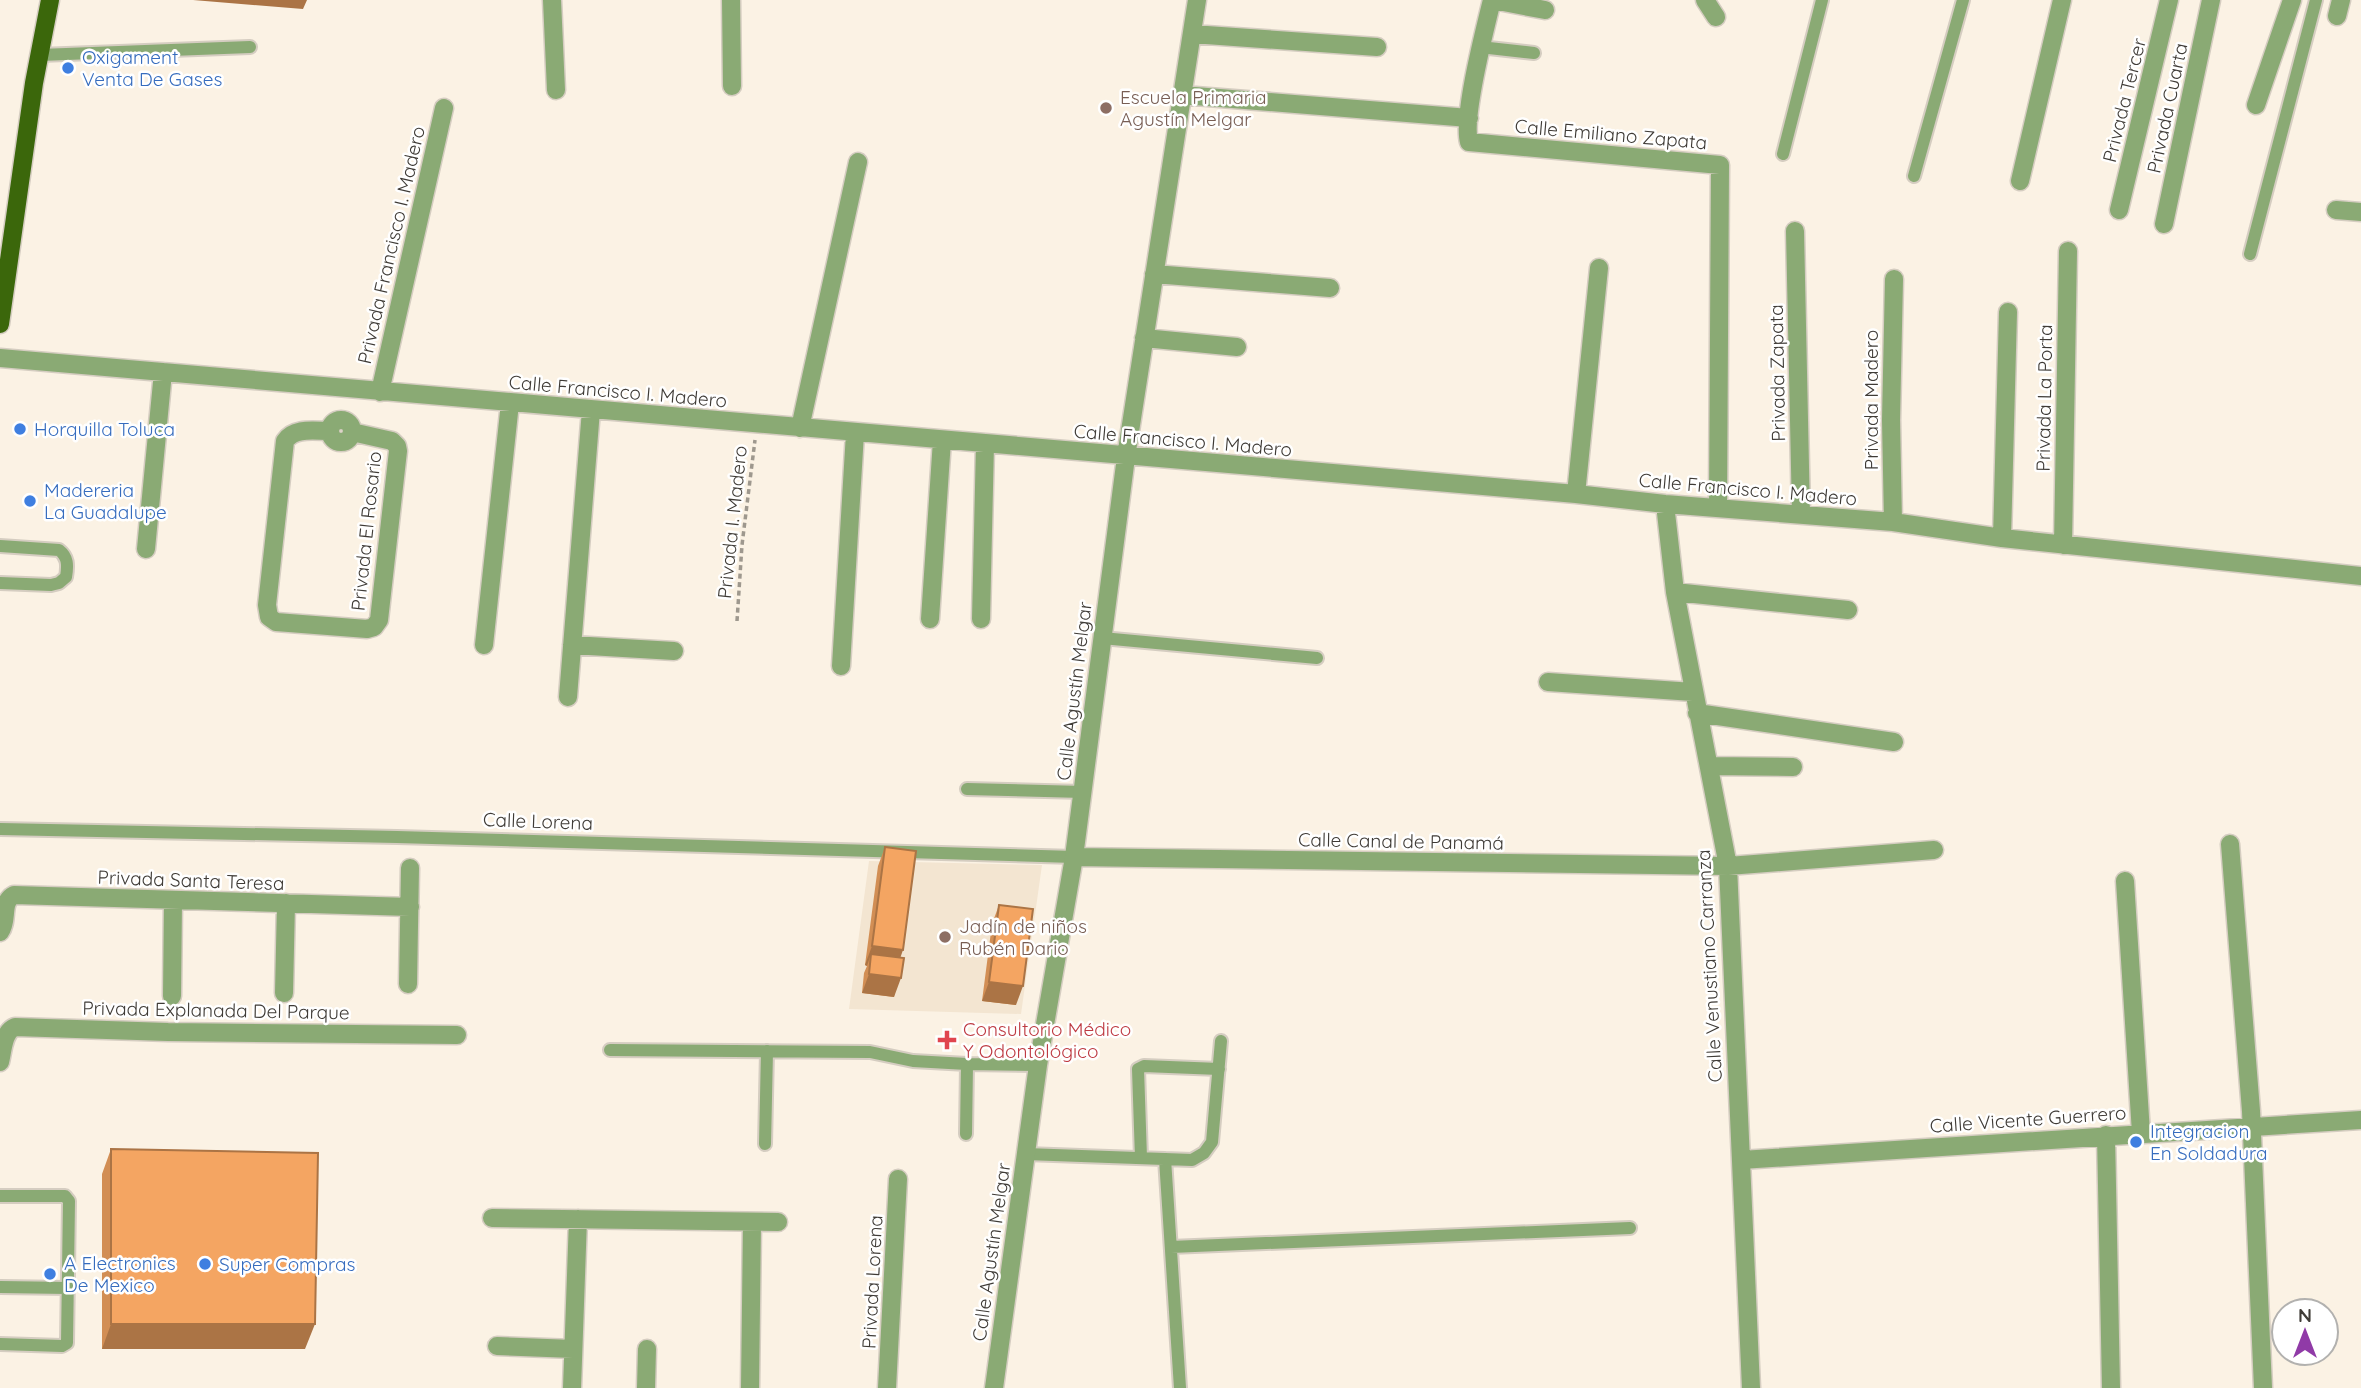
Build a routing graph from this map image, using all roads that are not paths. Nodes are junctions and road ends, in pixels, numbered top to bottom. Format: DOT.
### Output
graph roads {
  1 [pos="50,0"];
  2 [pos="552,0"];
  3 [pos="732,0"];
  4 [pos="1197,0"];
  5 [pos="1492,0"];
  6 [pos="1705,0"];
  7 [pos="1822,0"];
  8 [pos="1963,0"];
  9 [pos="2062,0"];
  10 [pos="2169,0"];
  11 [pos="2211,0"];
  12 [pos="2292,0"];
  13 [pos="2316,0"];
  14 [pos="1545,9"];
  15 [pos="1716,17"];
  16 [pos="1192,34"];
  17 [pos="250,47"];
  18 [pos="1377,47"];
  19 [pos="1480,47"];
  20 [pos="1534,52"];
  21 [pos="40,55"];
  22 [pos="732,86"];
  23 [pos="556,90"];
  24 [pos="1183,95"];
  25 [pos="2256,105"];
  26 [pos="444,108"];
  27 [pos="1469,118"];
  28 [pos="1783,154"];
  29 [pos="858,162"];
  30 [pos="1914,176"];
  31 [pos="2020,181"];
  32 [pos="2119,210"];
  33 [pos="2336,210"];
  34 [pos="2361,212"];
  35 [pos="2164,224"];
  36 [pos="1795,231"];
  37 [pos="2068,251"];
  38 [pos="2250,254"];
  39 [pos="1599,268"];
  40 [pos="1154,274"];
  41 [pos="1894,279"];
  42 [pos="1330,288"];
  43 [pos="2008,312"];
  44 [pos="0,324"];
  45 [pos="1144,338"];
  46 [pos="1237,347"];
  47 [pos="0,358"];
  48 [pos="163,372"];
  49 [pos="349,389"];
  50 [pos="380,391"];
  51 [pos="510,403"];
  52 [pos="591,410"];
  53 [pos="341,428"];
  54 [pos="800,428"];
  55 [pos="855,433"];
  56 [pos="942,440"];
  57 [pos="985,444"];
  58 [pos="1126,457"];
  59 [pos="1576,494"];
  60 [pos="1665,504"];
  61 [pos="1718,508"];
  62 [pos="1801,514"];
  63 [pos="1893,522"];
  64 [pos="2002,538"];
  65 [pos="2063,545"];
  66 [pos="0,546"];
  67 [pos="146,549"];
  68 [pos="2361,576"];
  69 [pos="0,583"];
  70 [pos="1675,592"];
  71 [pos="1848,610"];
  72 [pos="930,619"];
  73 [pos="981,619"];
  74 [pos="1102,638"];
  75 [pos="484,645"];
  76 [pos="572,645"];
  77 [pos="674,651"];
  78 [pos="1317,658"];
  79 [pos="841,666"];
  80 [pos="1548,682"];
  81 [pos="1693,692"];
  82 [pos="568,697"];
  83 [pos="1697,713"];
  84 [pos="1894,742"];
  85 [pos="1709,766"];
  86 [pos="1793,767"];
  87 [pos="967,789"];
  88 [pos="1083,792"];
  89 [pos="0,829"];
  90 [pos="2230,844"];
  91 [pos="1934,850"];
  92 [pos="1074,857"];
  93 [pos="1728,866"];
  94 [pos="411,868"];
  95 [pos="2125,881"];
  96 [pos="173,900"];
  97 [pos="286,903"];
  98 [pos="410,907"];
  99 [pos="0,932"];
  100 [pos="408,984"];
  101 [pos="284,993"];
  102 [pos="172,996"];
  103 [pos="457,1035"];
  104 [pos="1221,1041"];
  105 [pos="610,1050"];
  106 [pos="767,1051"];
  107 [pos="0,1062"];
  108 [pos="967,1064"];
  109 [pos="1038,1065"];
  110 [pos="1219,1069"];
  111 [pos="2361,1120"];
  112 [pos="2252,1126"];
  113 [pos="2141,1133"];
  114 [pos="966,1134"];
  115 [pos="2106,1135"];
  116 [pos="765,1144"];
  117 [pos="1026,1154"];
  118 [pos="1141,1158"];
  119 [pos="1165,1159"];
  120 [pos="1741,1160"];
  121 [pos="898,1179"];
  122 [pos="0,1196"];
  123 [pos="492,1218"];
  124 [pos="578,1219"];
  125 [pos="752,1222"];
  126 [pos="778,1222"];
  127 [pos="1630,1228"];
  128 [pos="1171,1247"];
  129 [pos="0,1287"];
  130 [pos="68,1288"];
  131 [pos="0,1344"];
  132 [pos="497,1346"];
  133 [pos="573,1349"];
  134 [pos="647,1349"];
  135 [pos="572,1388"];
  136 [pos="646,1388"];
  137 [pos="750,1388"];
  138 [pos="887,1388"];
  139 [pos="994,1388"];
  140 [pos="1180,1388"];
  141 [pos="1752,1388"];
  142 [pos="2111,1388"];
  143 [pos="2263,1388"];
  1 -- 21 [label="main road"];
  2 -- 23 [label="street"];
  3 -- 22 [label="street"];
  4 -- 16 [label="street, Calle Agustín Melgar"];
  5 -- 14 [label="street"];
  5 -- 19 [label="street"];
  6 -- 15 [label="street"];
  7 -- 28 [label="lane"];
  8 -- 30 [label="lane"];
  9 -- 31 [label="street"];
  10 -- 32 [label="street, Privada Tercer"];
  11 -- 35 [label="street, Privada Cuarta"];
  12 -- 25 [label="street"];
  13 -- 38 [label="lane"];
  16 -- 18 [label="street"];
  16 -- 24 [label="street, Calle Agustín Melgar"];
  17 -- 21 [label="lane"];
  19 -- 20 [label="lane"];
  19 -- 27 [label="street"];
  21 -- 44 [label="main road"];
  24 -- 27 [label="street"];
  24 -- 40 [label="street, Calle Agustín Melgar"];
  26 -- 50 [label="street, Privada Francisco I. Madero"];
  27 -- 61 [label="street, Calle Emiliano Zapata"];
  29 -- 54 [label="street"];
  33 -- 34 [label="street"];
  36 -- 62 [label="street, Privada Zapata"];
  37 -- 65 [label="street, Privada La Porta"];
  39 -- 59 [label="street"];
  40 -- 42 [label="street"];
  40 -- 45 [label="street, Calle Agustín Melgar"];
  41 -- 63 [label="street, Privada Madero"];
  43 -- 64 [label="street"];
  45 -- 46 [label="street"];
  45 -- 58 [label="street, Calle Agustín Melgar"];
  47 -- 48 [label="street, Calle Francisco I. Madero"];
  48 -- 49 [label="street, Calle Francisco I. Madero"];
  48 -- 67 [label="street"];
  49 -- 50 [label="street, Calle Francisco I. Madero"];
  49 -- 53 [label="street"];
  50 -- 51 [label="street, Calle Francisco I. Madero"];
  51 -- 52 [label="street, Calle Francisco I. Madero"];
  51 -- 75 [label="street"];
  52 -- 54 [label="street, Calle Francisco I. Madero"];
  52 -- 76 [label="street"];
  53 -- 53 [label="street, Privada El Rosario"];
  54 -- 55 [label="street, Calle Francisco I. Madero"];
  55 -- 56 [label="street, Calle Francisco I. Madero"];
  55 -- 79 [label="street"];
  56 -- 57 [label="street, Calle Francisco I. Madero"];
  56 -- 72 [label="street"];
  57 -- 58 [label="street, Calle Francisco I. Madero"];
  57 -- 73 [label="street"];
  58 -- 59 [label="street, Calle Francisco I. Madero"];
  58 -- 74 [label="street, Calle Agustín Melgar"];
  59 -- 60 [label="street, Calle Francisco I. Madero"];
  60 -- 61 [label="street, Calle Francisco I. Madero"];
  60 -- 70 [label="street, Calle Venustiano Carranza"];
  61 -- 62 [label="street, Calle Francisco I. Madero"];
  62 -- 63 [label="street, Calle Francisco I. Madero"];
  63 -- 64 [label="street, Calle Francisco I. Madero"];
  64 -- 65 [label="street, Calle Francisco I. Madero"];
  65 -- 68 [label="street, Calle Francisco I. Madero"];
  66 -- 69 [label="lane"];
  70 -- 71 [label="street"];
  70 -- 81 [label="street, Calle Venustiano Carranza"];
  74 -- 78 [label="lane"];
  74 -- 88 [label="street, Calle Agustín Melgar"];
  76 -- 77 [label="street"];
  76 -- 82 [label="street"];
  80 -- 81 [label="street"];
  81 -- 83 [label="street, Calle Venustiano Carranza"];
  83 -- 84 [label="street"];
  83 -- 85 [label="street, Calle Venustiano Carranza"];
  85 -- 86 [label="street"];
  85 -- 93 [label="street, Calle Venustiano Carranza"];
  87 -- 88 [label="lane"];
  88 -- 92 [label="street, Calle Agustín Melgar"];
  89 -- 92 [label="lane, Calle Lorena"];
  90 -- 112 [label="street"];
  91 -- 93 [label="street, Calle Canal de Panamá"];
  92 -- 93 [label="street, Calle Canal de Panamá"];
  92 -- 109 [label="street, Calle Agustín Melgar"];
  93 -- 120 [label="street, Calle Venustiano Carranza"];
  94 -- 98 [label="street"];
  95 -- 113 [label="street"];
  96 -- 97 [label="street, Privada Santa Teresa"];
  96 -- 99 [label="street, Privada Santa Teresa"];
  96 -- 102 [label="street"];
  97 -- 98 [label="street, Privada Santa Teresa"];
  97 -- 101 [label="street"];
  98 -- 100 [label="street"];
  103 -- 107 [label="street, Privada Explanada Del Parque"];
  104 -- 110 [label="lane"];
  105 -- 106 [label="lane"];
  106 -- 108 [label="lane"];
  106 -- 116 [label="lane"];
  108 -- 109 [label="lane"];
  108 -- 114 [label="lane"];
  109 -- 117 [label="street, Calle Agustín Melgar"];
  110 -- 118 [label="lane"];
  110 -- 119 [label="lane"];
  111 -- 112 [label="street, Calle Vicente Guerrero"];
  112 -- 113 [label="street, Calle Vicente Guerrero"];
  112 -- 143 [label="street"];
  113 -- 115 [label="street, Calle Vicente Guerrero"];
  115 -- 120 [label="street, Calle Vicente Guerrero"];
  115 -- 142 [label="street"];
  117 -- 118 [label="lane"];
  117 -- 139 [label="street, Calle Agustín Melgar"];
  118 -- 119 [label="lane"];
  119 -- 128 [label="lane"];
  120 -- 141 [label="street, Calle Venustiano Carranza"];
  121 -- 138 [label="street, Privada Lorena"];
  122 -- 130 [label="lane"];
  123 -- 124 [label="street"];
  124 -- 125 [label="street"];
  124 -- 133 [label="street"];
  125 -- 126 [label="street"];
  125 -- 137 [label="street"];
  127 -- 128 [label="lane"];
  128 -- 140 [label="lane"];
  129 -- 130 [label="lane"];
  130 -- 131 [label="lane"];
  132 -- 133 [label="street"];
  133 -- 135 [label="street"];
  134 -- 136 [label="street"];
}
